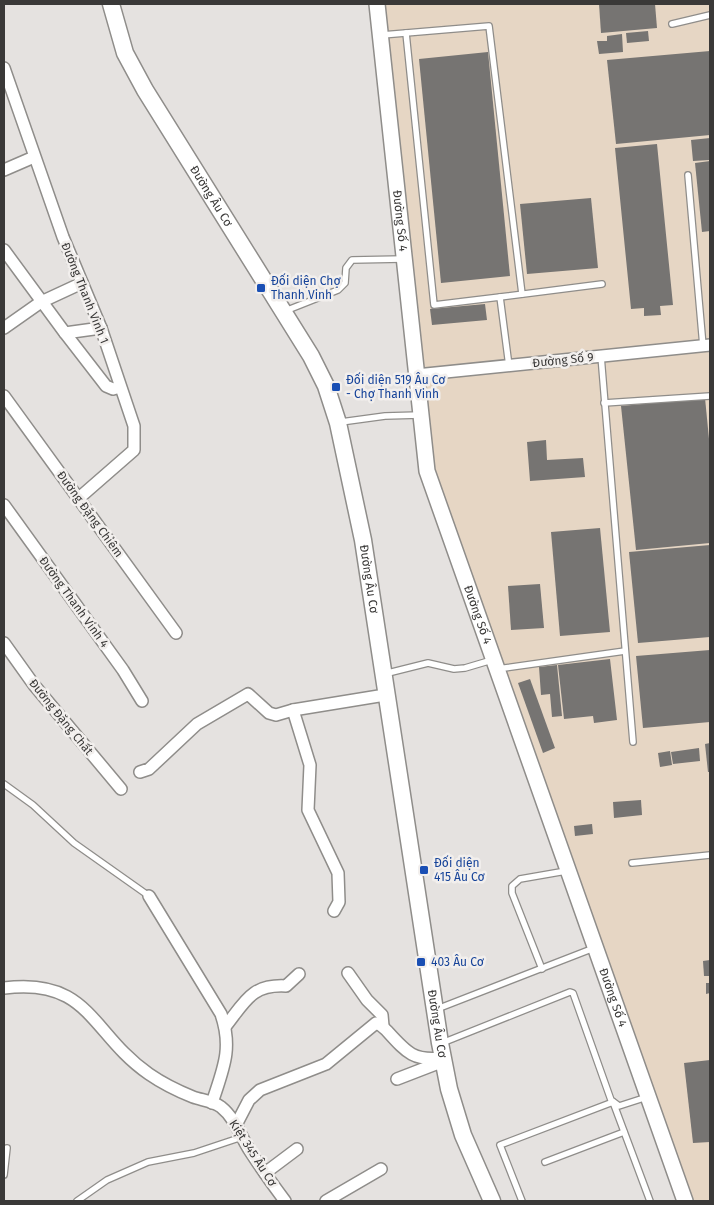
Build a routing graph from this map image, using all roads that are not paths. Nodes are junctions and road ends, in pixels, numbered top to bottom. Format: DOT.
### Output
graph roads {
  1 [pos="111,4"];
  2 [pos="377,4"];
  3 [pos="710,15"];
  4 [pos="672,24"];
  5 [pos="406,33"];
  6 [pos="381,35"];
  7 [pos="4,68"];
  8 [pos="34,157"];
  9 [pos="4,170"];
  10 [pos="688,176"];
  11 [pos="4,250"];
  12 [pos="404,259"];
  13 [pos="82,283"];
  14 [pos="602,284"];
  15 [pos="522,294"];
  16 [pos="500,297"];
  17 [pos="41,302"];
  18 [pos="283,311"];
  19 [pos="4,328"];
  20 [pos="101,328"];
  21 [pos="65,333"];
  22 [pos="707,346"];
  23 [pos="600,356"];
  24 [pos="509,366"];
  25 [pos="416,375"];
  26 [pos="120,387"];
  27 [pos="4,396"];
  28 [pos="710,396"];
  29 [pos="604,403"];
  30 [pos="420,415"];
  31 [pos="338,422"];
  32 [pos="79,498"];
  33 [pos="4,504"];
  34 [pos="176,633"];
  35 [pos="4,643"];
  36 [pos="625,650"];
  37 [pos="495,664"];
  38 [pos="382,674"];
  39 [pos="385,695"];
  40 [pos="142,701"];
  41 [pos="293,710"];
  42 [pos="633,742"];
  43 [pos="140,772"];
  44 [pos="4,784"];
  45 [pos="121,789"];
  46 [pos="710,855"];
  47 [pos="632,863"];
  48 [pos="568,870"];
  49 [pos="149,896"];
  50 [pos="334,911"];
  51 [pos="595,948"];
  52 [pos="542,968"];
  53 [pos="348,973"];
  54 [pos="299,974"];
  55 [pos="4,988"];
  56 [pos="435,1010"];
  57 [pos="383,1026"];
  58 [pos="225,1027"];
  59 [pos="442,1054"];
  60 [pos="397,1079"];
  61 [pos="648,1097"];
  62 [pos="613,1102"];
  63 [pos="216,1104"];
  64 [pos="236,1125"];
  65 [pos="624,1132"];
  66 [pos="242,1137"];
  67 [pos="7,1148"];
  68 [pos="297,1149"];
  69 [pos="545,1162"];
  70 [pos="381,1169"];
  71 [pos="265,1173"];
  72 [pos="4,1175"];
  73 [pos="77,1201"];
  74 [pos="285,1201"];
  75 [pos="326,1201"];
  76 [pos="492,1201"];
  77 [pos="522,1201"];
  78 [pos="650,1201"];
  79 [pos="685,1201"];
  1 -- 18 [label="main road, Đường Âu Cơ"];
  2 -- 6 [label="street, Đường Số 4"];
  3 -- 4 [label="lane"];
  5 -- 6 [label="lane"];
  5 -- 15 [label="lane"];
  5 -- 16 [label="lane"];
  6 -- 12 [label="street, Đường Số 4"];
  7 -- 8 [label="street, Đường Thanh Vinh 1"];
  8 -- 9 [label="street"];
  8 -- 13 [label="street, Đường Thanh Vinh 1"];
  10 -- 22 [label="lane"];
  11 -- 17 [label="street"];
  12 -- 18 [label="lane"];
  12 -- 25 [label="street, Đường Số 4"];
  13 -- 17 [label="street"];
  13 -- 20 [label="street, Đường Thanh Vinh 1"];
  14 -- 15 [label="lane"];
  15 -- 16 [label="lane"];
  16 -- 24 [label="lane"];
  17 -- 19 [label="street"];
  17 -- 21 [label="street"];
  18 -- 31 [label="main road, Đường Âu Cơ"];
  20 -- 21 [label="street"];
  20 -- 26 [label="street, Đường Thanh Vinh 1"];
  21 -- 26 [label="street"];
  22 -- 23 [label="street, Đường Số 9"];
  23 -- 24 [label="street, Đường Số 9"];
  23 -- 29 [label="lane"];
  24 -- 25 [label="street, Đường Số 9"];
  25 -- 30 [label="street, Đường Số 4"];
  26 -- 32 [label="street, Đường Thanh Vinh 1"];
  27 -- 32 [label="street, Đường Đặng Chiêm"];
  28 -- 29 [label="lane"];
  29 -- 36 [label="lane"];
  30 -- 31 [label="lane"];
  30 -- 37 [label="street, Đường Số 4"];
  31 -- 38 [label="main road, Đường Âu Cơ"];
  32 -- 34 [label="street, Đường Đặng Chiêm"];
  33 -- 40 [label="street, Đường Thanh Vinh 4"];
  35 -- 45 [label="street, Đường Đặng Chất"];
  36 -- 37 [label="lane"];
  36 -- 42 [label="lane"];
  37 -- 38 [label="lane"];
  37 -- 48 [label="street, Đường Số 4"];
  38 -- 39 [label="main road, Đường Âu Cơ"];
  39 -- 41 [label="street"];
  39 -- 56 [label="main road, Đường Âu Cơ"];
  41 -- 43 [label="street"];
  41 -- 50 [label="street"];
  44 -- 49 [label="lane"];
  46 -- 47 [label="lane"];
  48 -- 51 [label="street, Đường Số 4"];
  48 -- 52 [label="lane"];
  49 -- 58 [label="street"];
  51 -- 52 [label="lane"];
  51 -- 61 [label="street, Đường Số 4"];
  52 -- 56 [label="lane"];
  53 -- 57 [label="street"];
  54 -- 58 [label="street"];
  55 -- 63 [label="street"];
  56 -- 59 [label="main road, Đường Âu Cơ"];
  57 -- 59 [label="street"];
  57 -- 64 [label="street"];
  58 -- 63 [label="street"];
  59 -- 60 [label="street"];
  59 -- 62 [label="lane"];
  59 -- 76 [label="main road, Đường Âu Cơ"];
  61 -- 62 [label="lane"];
  61 -- 79 [label="street, Đường Số 4"];
  62 -- 65 [label="lane"];
  62 -- 77 [label="lane"];
  63 -- 64 [label="street, Kiệt 345 Âu Cơ"];
  64 -- 66 [label="street, Kiệt 345 Âu Cơ"];
  65 -- 69 [label="lane"];
  65 -- 78 [label="lane"];
  66 -- 71 [label="street, Kiệt 345 Âu Cơ"];
  66 -- 73 [label="lane"];
  67 -- 72 [label="lane"];
  68 -- 71 [label="street"];
  70 -- 75 [label="street"];
  71 -- 74 [label="street, Kiệt 345 Âu Cơ"];
}
